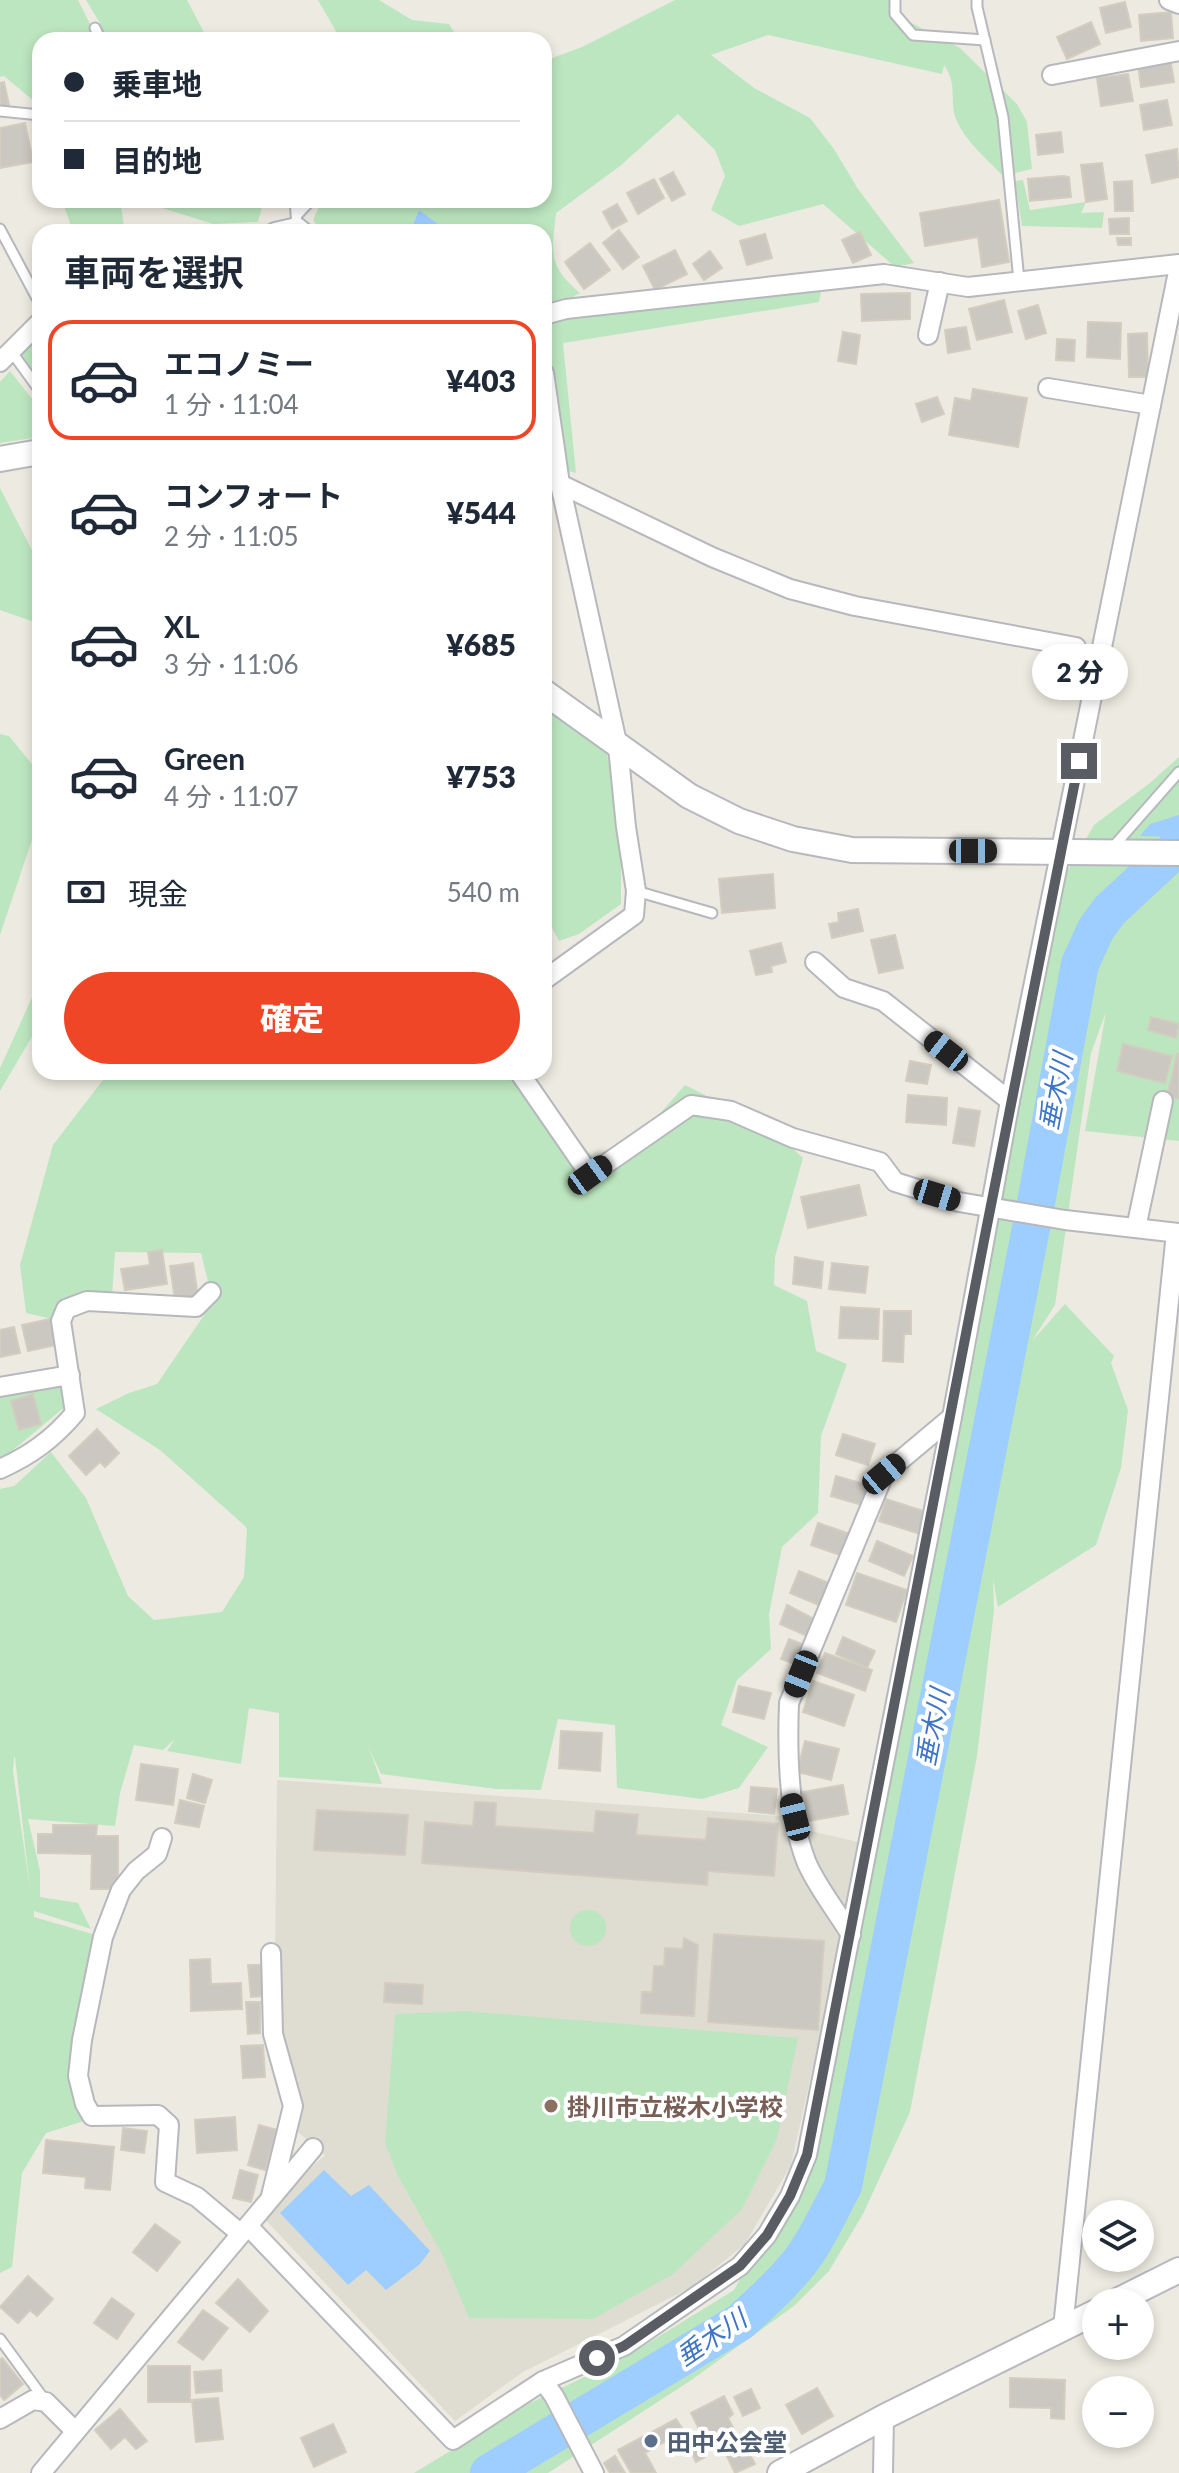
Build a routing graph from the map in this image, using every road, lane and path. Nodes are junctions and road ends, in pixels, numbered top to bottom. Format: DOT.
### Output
graph roads {
  1 [pos="895,0"];
  2 [pos="977,0"];
  3 [pos="1169,0"];
  4 [pos="1179,4"];
  5 [pos="95,28"];
  6 [pos="97,32"];
  7 [pos="985,40"];
  8 [pos="1179,41"];
  9 [pos="1179,52"];
  10 [pos="1052,75"];
  11 [pos="0,111"];
  12 [pos="32,114"];
  13 [pos="0,229"];
  14 [pos="1179,266"];
  15 [pos="1019,281"];
  16 [pos="940,282"];
  17 [pos="32,289"];
  18 [pos="552,313"];
  19 [pos="32,330"];
  20 [pos="928,335"];
  21 [pos="5,356"];
  22 [pos="32,383"];
  23 [pos="1048,388"];
  24 [pos="1151,405"];
  25 [pos="552,428"];
  26 [pos="32,453"];
  27 [pos="0,459"];
  28 [pos="560,484"];
  29 [pos="1076,647"];
  30 [pos="552,698"];
  31 [pos="618,747"];
  32 [pos="1179,772"];
  33 [pos="1113,847"];
  34 [pos="1064,851"];
  35 [pos="1179,853"];
  36 [pos="636,891"];
  37 [pos="712,913"];
  38 [pos="815,962"];
  39 [pos="552,974"];
  40 [pos="525,1080"];
  41 [pos="1010,1101"];
  42 [pos="1163,1101"];
  43 [pos="1000,1208"];
  44 [pos="1136,1228"];
  45 [pos="1178,1233"];
  46 [pos="211,1292"];
  47 [pos="70,1375"];
  48 [pos="0,1387"];
  49 [pos="952,1417"];
  50 [pos="0,1469"];
  51 [pos="162,1838"];
  52 [pos="851,1935"];
  53 [pos="271,1953"];
  54 [pos="313,2148"];
  55 [pos="270,2200"];
  56 [pos="245,2230"];
  57 [pos="1179,2270"];
  58 [pos="1143,2288"];
  59 [pos="1082,2319"];
  60 [pos="1063,2328"];
  61 [pos="0,2339"];
  62 [pos="549,2388"];
  63 [pos="46,2402"];
  64 [pos="884,2417"];
  65 [pos="0,2419"];
  66 [pos="74,2430"];
  67 [pos="41,2473"];
  68 [pos="594,2473"];
  69 [pos="780,2473"];
  70 [pos="883,2473"];
  1 -- 7 [label="lane"];
  2 -- 7 [label="lane"];
  3 -- 4 [label="street"];
  5 -- 6 [label="lane"];
  7 -- 15 [label="lane"];
  8 -- 9 [label="street"];
  9 -- 10 [label="street"];
  11 -- 12 [label="lane"];
  13 -- 17 [label="lane"];
  14 -- 15 [label="street"];
  14 -- 24 [label="street"];
  15 -- 16 [label="street"];
  16 -- 18 [label="street"];
  16 -- 20 [label="street"];
  19 -- 21 [label="street"];
  21 -- 22 [label="lane"];
  23 -- 24 [label="street"];
  24 -- 34 [label="street"];
  25 -- 28 [label="street"];
  26 -- 27 [label="street"];
  28 -- 29 [label="street"];
  28 -- 31 [label="street"];
  30 -- 31 [label="street"];
  31 -- 34 [label="street"];
  31 -- 36 [label="street"];
  32 -- 33 [label="lane"];
  34 -- 35 [label="street"];
  34 -- 41 [label="street"];
  36 -- 37 [label="lane"];
  36 -- 39 [label="street"];
  38 -- 41 [label="street"];
  40 -- 43 [label="street"];
  41 -- 43 [label="street"];
  42 -- 44 [label="street"];
  43 -- 44 [label="street"];
  43 -- 49 [label="street"];
  44 -- 45 [label="street"];
  45 -- 60 [label="street"];
  46 -- 47 [label="street"];
  47 -- 48 [label="street"];
  47 -- 50 [label="street"];
  49 -- 52 [label="street"];
  49 -- 52 [label="street"];
  51 -- 56 [label="street"];
  52 -- 62 [label="street"];
  53 -- 55 [label="street"];
  54 -- 55 [label="street"];
  55 -- 56 [label="street"];
  56 -- 62 [label="street"];
  56 -- 66 [label="street"];
  57 -- 58 [label="street"];
  59 -- 60 [label="street"];
  60 -- 64 [label="street"];
  61 -- 63 [label="lane"];
  62 -- 68 [label="street"];
  63 -- 65 [label="street"];
  63 -- 66 [label="street"];
  64 -- 69 [label="street"];
  64 -- 70 [label="street"];
  66 -- 67 [label="street"];
}
